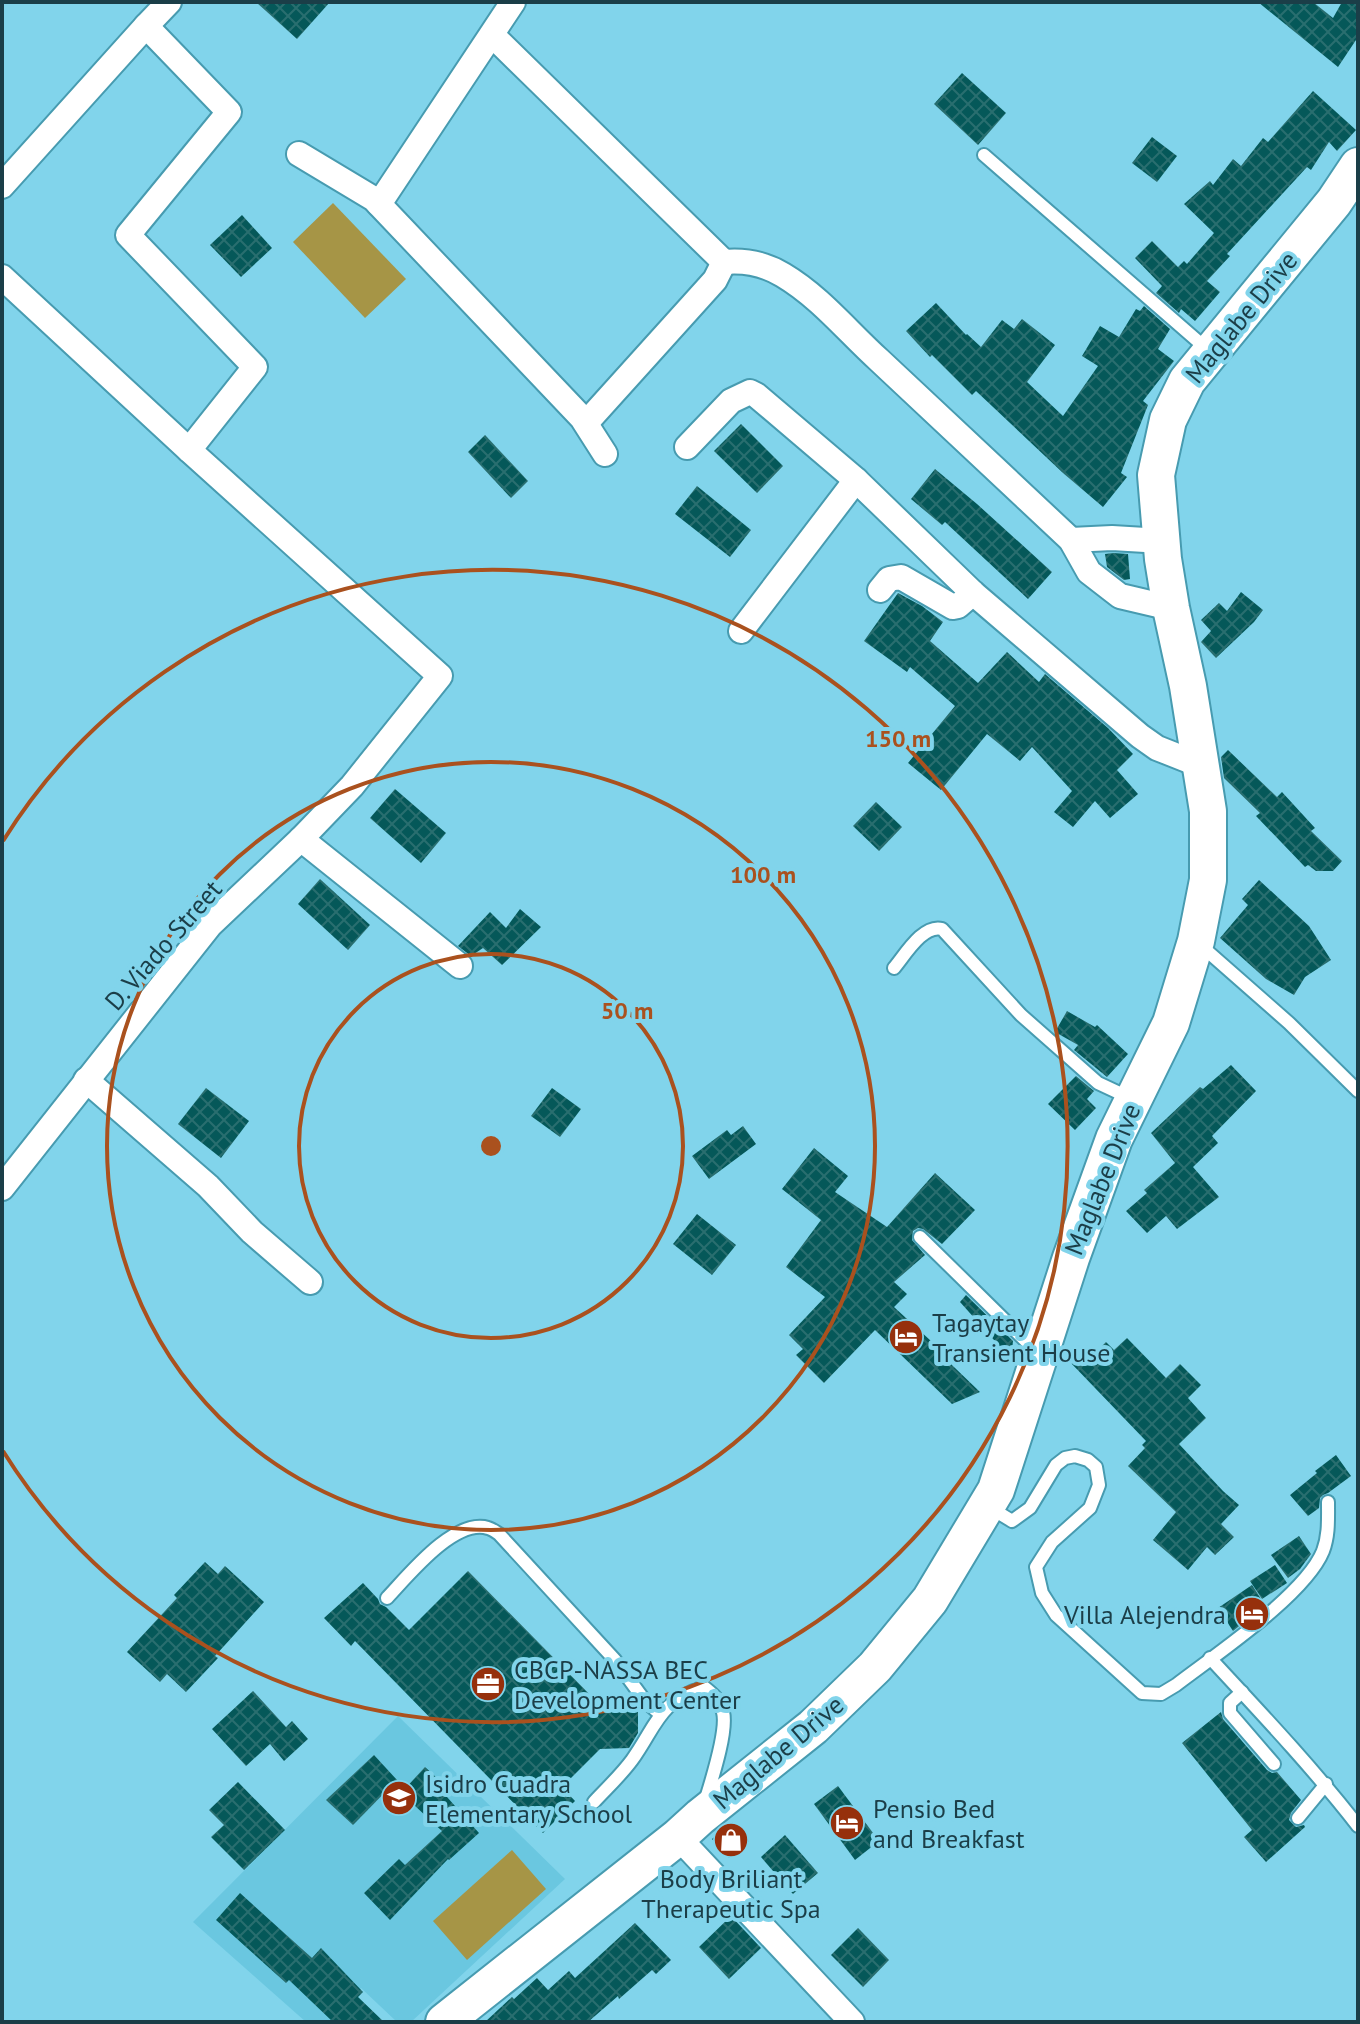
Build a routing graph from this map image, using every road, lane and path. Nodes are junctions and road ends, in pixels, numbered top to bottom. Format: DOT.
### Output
graph roads {
  1 [pos="169,2"];
  2 [pos="513,2"];
  3 [pos="146,26"];
  4 [pos="492,35"];
  5 [pos="299,154"];
  6 [pos="984,155"];
  7 [pos="1358,166"];
  8 [pos="2,186"];
  9 [pos="379,204"];
  10 [pos="724,262"];
  11 [pos="2,277"];
  12 [pos="1211,352"];
  13 [pos="586,423"];
  14 [pos="687,447"];
  15 [pos="189,450"];
  16 [pos="605,454"];
  17 [pos="856,480"];
  18 [pos="1071,540"];
  19 [pos="1162,541"];
  20 [pos="880,590"];
  21 [pos="973,593"];
  22 [pos="1171,608"];
  23 [pos="741,631"];
  24 [pos="1200,765"];
  25 [pos="301,839"];
  26 [pos="1196,941"];
  27 [pos="460,966"];
  28 [pos="894,968"];
  29 [pos="86,1080"];
  30 [pos="1358,1091"];
  31 [pos="1133,1100"];
  32 [pos="2,1188"];
  33 [pos="920,1237"];
  34 [pos="310,1282"];
  35 [pos="1040,1355"];
  36 [pos="1328,1502"];
  37 [pos="987,1506"];
  38 [pos="387,1598"];
  39 [pos="1210,1658"];
  40 [pos="1242,1692"];
  41 [pos="660,1714"];
  42 [pos="1274,1764"];
  43 [pos="1326,1784"];
  44 [pos="594,1802"];
  45 [pos="1298,1818"];
  46 [pos="1358,1826"];
  47 [pos="689,1827"];
  48 [pos="444,2022"];
  49 [pos="852,2022"];
  1 -- 3 [label="street"];
  2 -- 4 [label="street"];
  3 -- 8 [label="street"];
  3 -- 15 [label="street"];
  4 -- 9 [label="street"];
  4 -- 10 [label="street"];
  5 -- 9 [label="street"];
  6 -- 12 [label="lane"];
  7 -- 12 [label="main road, Maglabe Drive"];
  9 -- 13 [label="street"];
  10 -- 13 [label="street"];
  10 -- 18 [label="street"];
  11 -- 15 [label="street"];
  12 -- 19 [label="main road, Maglabe Drive"];
  13 -- 16 [label="street"];
  14 -- 17 [label="street"];
  15 -- 25 [label="street, D. Viado Street"];
  17 -- 21 [label="street"];
  17 -- 23 [label="street"];
  18 -- 19 [label="street"];
  18 -- 22 [label="street"];
  19 -- 22 [label="main road, Maglabe Drive"];
  20 -- 21 [label="street"];
  21 -- 24 [label="street"];
  22 -- 24 [label="main road, Maglabe Drive"];
  24 -- 26 [label="main road, Maglabe Drive"];
  25 -- 27 [label="street"];
  25 -- 29 [label="street, D. Viado Street"];
  26 -- 30 [label="lane"];
  26 -- 31 [label="main road, Maglabe Drive"];
  28 -- 31 [label="lane"];
  29 -- 32 [label="street, D. Viado Street"];
  29 -- 34 [label="street"];
  31 -- 35 [label="main road, Maglabe Drive"];
  33 -- 35 [label="lane"];
  35 -- 37 [label="main road, Maglabe Drive"];
  36 -- 39 [label="lane"];
  37 -- 39 [label="lane"];
  37 -- 47 [label="main road, Maglabe Drive"];
  38 -- 41 [label="lane"];
  39 -- 40 [label="lane"];
  40 -- 42 [label="lane"];
  40 -- 43 [label="lane"];
  41 -- 44 [label="lane"];
  41 -- 47 [label="lane"];
  43 -- 45 [label="lane"];
  43 -- 46 [label="lane"];
  47 -- 48 [label="main road, Maglabe Drive"];
  47 -- 49 [label="street"];
}
